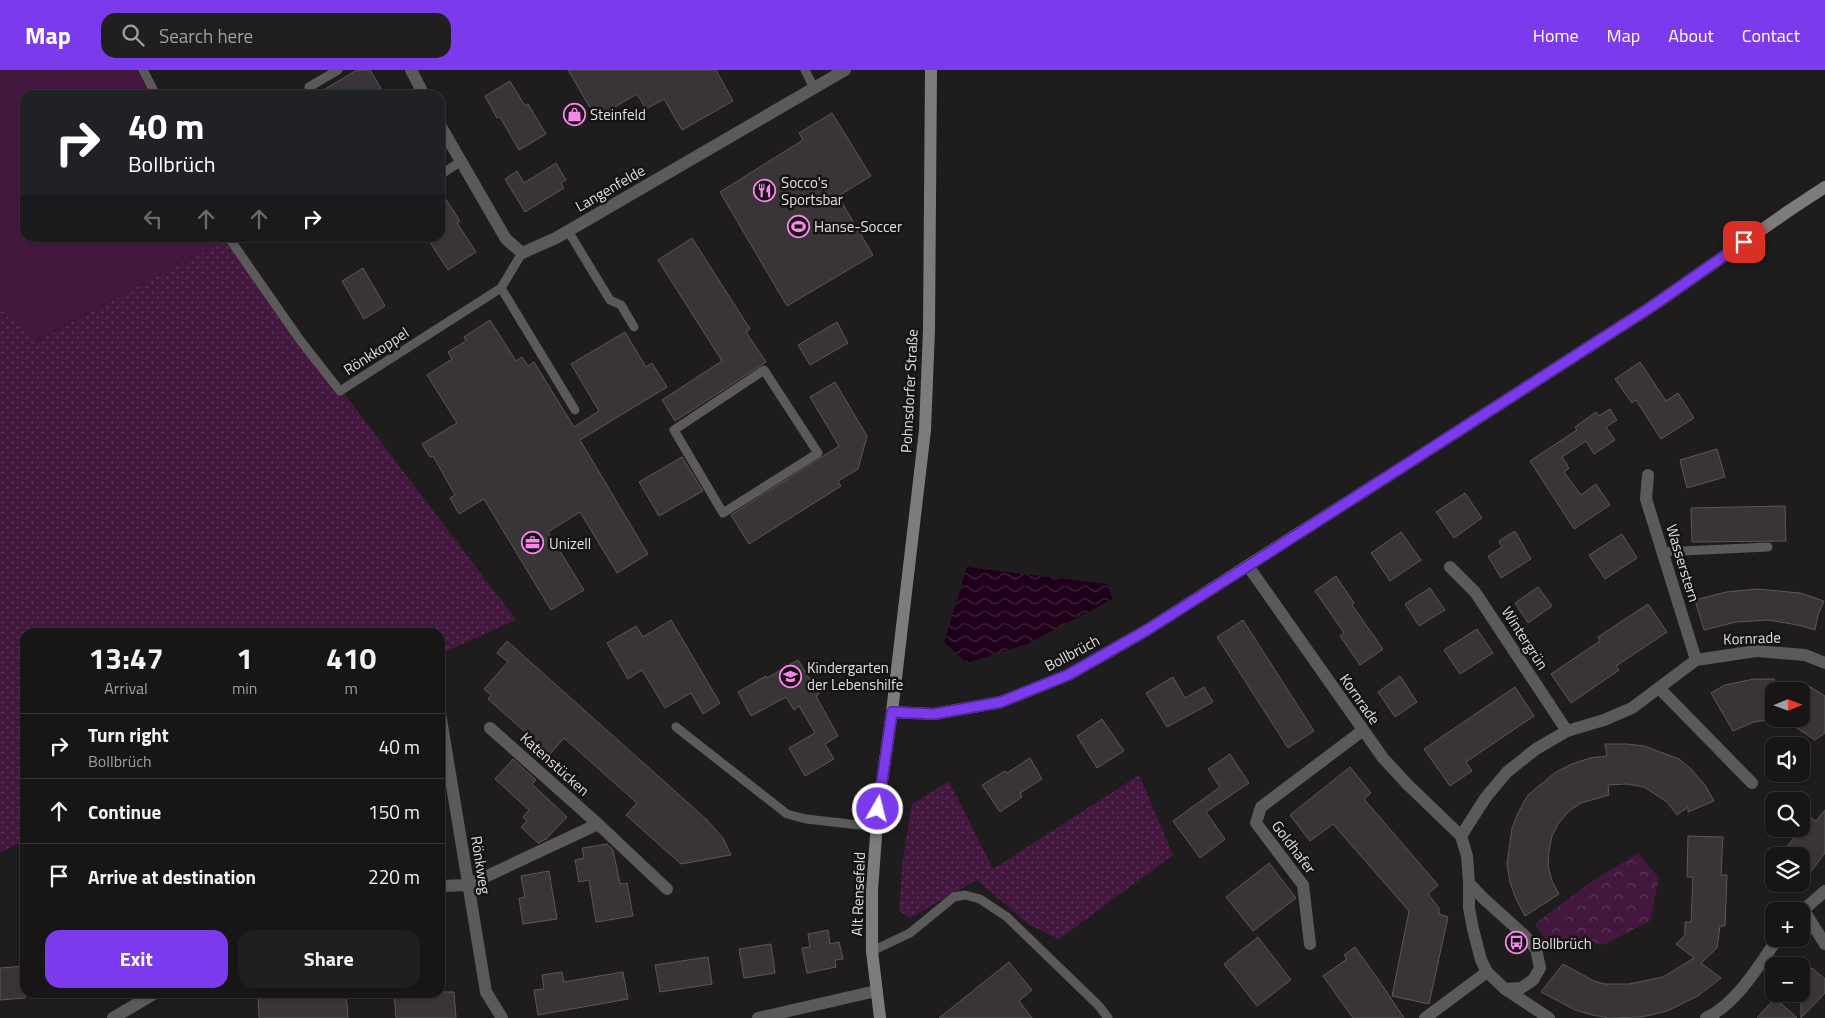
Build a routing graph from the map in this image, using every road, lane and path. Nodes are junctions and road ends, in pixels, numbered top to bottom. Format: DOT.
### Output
graph roads {
  1 [pos="143,70"];
  2 [pos="338,70"];
  3 [pos="411,70"];
  4 [pos="805,70"];
  5 [pos="845,70"];
  6 [pos="931,70"];
  7 [pos="309,87"];
  8 [pos="814,88"];
  9 [pos="153,90"];
  10 [pos="421,90"];
  11 [pos="445,134"];
  12 [pos="460,162"];
  13 [pos="445,172"];
  14 [pos="1825,187"];
  15 [pos="568,231"];
  16 [pos="232,242"];
  17 [pos="522,253"];
  18 [pos="501,288"];
  19 [pos="634,327"];
  20 [pos="783,398"];
  21 [pos="574,410"];
  22 [pos="1648,475"];
  23 [pos="1768,547"];
  24 [pos="1662,552"];
  25 [pos="1248,566"];
  26 [pos="1450,567"];
  27 [pos="1696,660"];
  28 [pos="1825,663"];
  29 [pos="1659,688"];
  30 [pos="892,712"];
  31 [pos="676,727"];
  32 [pos="490,728"];
  33 [pos="1566,730"];
  34 [pos="1362,731"];
  35 [pos="445,744"];
  36 [pos="1752,783"];
  37 [pos="598,824"];
  38 [pos="877,827"];
  39 [pos="1461,836"];
  40 [pos="1470,883"];
  41 [pos="468,885"];
  42 [pos="445,886"];
  43 [pos="668,889"];
  44 [pos="1825,891"];
  45 [pos="1810,904"];
  46 [pos="1810,922"];
  47 [pos="1310,944"];
  48 [pos="1825,944"];
  49 [pos="1771,947"];
  50 [pos="872,951"];
  51 [pos="1487,972"];
  52 [pos="1505,989"];
  53 [pos="876,991"];
  54 [pos="147,998"];
  55 [pos="113,1018"];
  56 [pos="502,1018"];
  57 [pos="758,1018"];
  58 [pos="880,1018"];
  59 [pos="1108,1018"];
  60 [pos="1424,1018"];
  61 [pos="1549,1018"];
  62 [pos="1706,1018"];
  1 -- 9 [label="lane"];
  2 -- 7 [label="lane"];
  3 -- 10 [label="street"];
  4 -- 8 [label="lane"];
  5 -- 8 [label="street, Langenfelde"];
  6 -- 30 [label="street, Pohnsdorfer Straße"];
  8 -- 15 [label="street, Langenfelde"];
  11 -- 12 [label="street"];
  12 -- 13 [label="lane"];
  12 -- 17 [label="street"];
  14 -- 25 [label="street, Bollbrüch"];
  15 -- 17 [label="street, Langenfelde"];
  15 -- 19 [label="lane"];
  16 -- 18 [label="lane, Rönkkoppel"];
  17 -- 18 [label="lane, Rönkkoppel"];
  18 -- 21 [label="lane"];
  20 -- 20 [label="lane"];
  22 -- 24 [label="street, Wasserstern"];
  23 -- 24 [label="lane"];
  24 -- 27 [label="street, Wasserstern"];
  25 -- 30 [label="street, Bollbrüch"];
  25 -- 34 [label="street, Kornrade"];
  26 -- 33 [label="street, Wintergrün"];
  27 -- 28 [label="street, Kornrade"];
  27 -- 29 [label="street, Kornrade"];
  29 -- 33 [label="street, Kornrade"];
  29 -- 36 [label="street"];
  30 -- 38 [label="street, Alt Rensefeld"];
  31 -- 38 [label="lane"];
  32 -- 37 [label="street, Katenstücken"];
  33 -- 39 [label="street, Kornrade"];
  34 -- 39 [label="street, Kornrade"];
  34 -- 47 [label="street, Goldhafer"];
  35 -- 41 [label="street, Rönkweg"];
  37 -- 41 [label="street"];
  37 -- 43 [label="street, Katenstücken"];
  38 -- 50 [label="street, Alt Rensefeld"];
  39 -- 40 [label="street, Kornrade"];
  40 -- 51 [label="street, Kornrade"];
  40 -- 52 [label="street"];
  41 -- 42 [label="street"];
  41 -- 56 [label="street, Rönkweg"];
  44 -- 45 [label="street"];
  46 -- 48 [label="street"];
  49 -- 62 [label="street"];
  50 -- 53 [label="street, Alt Rensefeld"];
  50 -- 59 [label="lane"];
  51 -- 52 [label="street, Kornrade"];
  51 -- 60 [label="street"];
  52 -- 61 [label="street, Kornrade"];
  53 -- 57 [label="street"];
  53 -- 58 [label="street, Alt Rensefeld"];
  54 -- 55 [label="street"];
}
